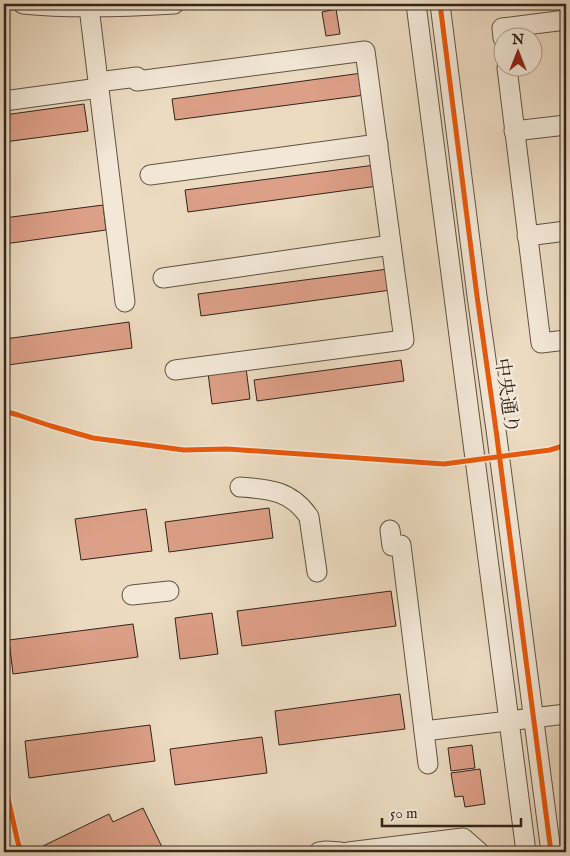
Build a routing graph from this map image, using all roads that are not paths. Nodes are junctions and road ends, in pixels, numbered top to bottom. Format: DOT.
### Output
graph roads {
  1 [pos="23,4"];
  2 [pos="174,4"];
  3 [pos="416,4"];
  4 [pos="440,4"];
  5 [pos="89,7"];
  6 [pos="566,20"];
  7 [pos="502,28"];
  8 [pos="508,78"];
  9 [pos="98,85"];
  10 [pos="4,101"];
  11 [pos="566,125"];
  12 [pos="514,131"];
  13 [pos="378,144"];
  14 [pos="150,175"];
  15 [pos="566,231"];
  16 [pos="527,236"];
  17 [pos="391,245"];
  18 [pos="163,278"];
  19 [pos="125,302"];
  20 [pos="566,340"];
  21 [pos="175,370"];
  22 [pos="240,487"];
  23 [pos="390,530"];
  24 [pos="316,572"];
  25 [pos="169,591"];
  26 [pos="132,595"];
  27 [pos="566,714"];
  28 [pos="533,718"];
  29 [pos="509,721"];
  30 [pos="424,731"];
  31 [pos="428,764"];
  32 [pos="319,852"];
  33 [pos="341,852"];
  34 [pos="348,852"];
  35 [pos="479,852"];
  36 [pos="526,852"];
  37 [pos="551,852"];
  1 -- 5 [label="street"];
  2 -- 5 [label="street"];
  3 -- 29 [label="street, 中央通り"];
  4 -- 28 [label="street, 中央通り"];
  5 -- 9 [label="street"];
  6 -- 7 [label="street"];
  8 -- 12 [label="street"];
  9 -- 10 [label="street"];
  9 -- 13 [label="street"];
  9 -- 19 [label="street"];
  11 -- 12 [label="street"];
  12 -- 16 [label="street"];
  13 -- 14 [label="street"];
  13 -- 17 [label="street"];
  15 -- 16 [label="street"];
  16 -- 20 [label="street"];
  17 -- 18 [label="street"];
  17 -- 21 [label="street"];
  22 -- 24 [label="street"];
  23 -- 30 [label="street"];
  25 -- 26 [label="street"];
  27 -- 28 [label="street"];
  28 -- 29 [label="street"];
  28 -- 37 [label="street, 中央通り"];
  29 -- 30 [label="street"];
  29 -- 36 [label="street, 中央通り"];
  30 -- 31 [label="street"];
  32 -- 33 [label="street"];
  34 -- 35 [label="street"];
}
